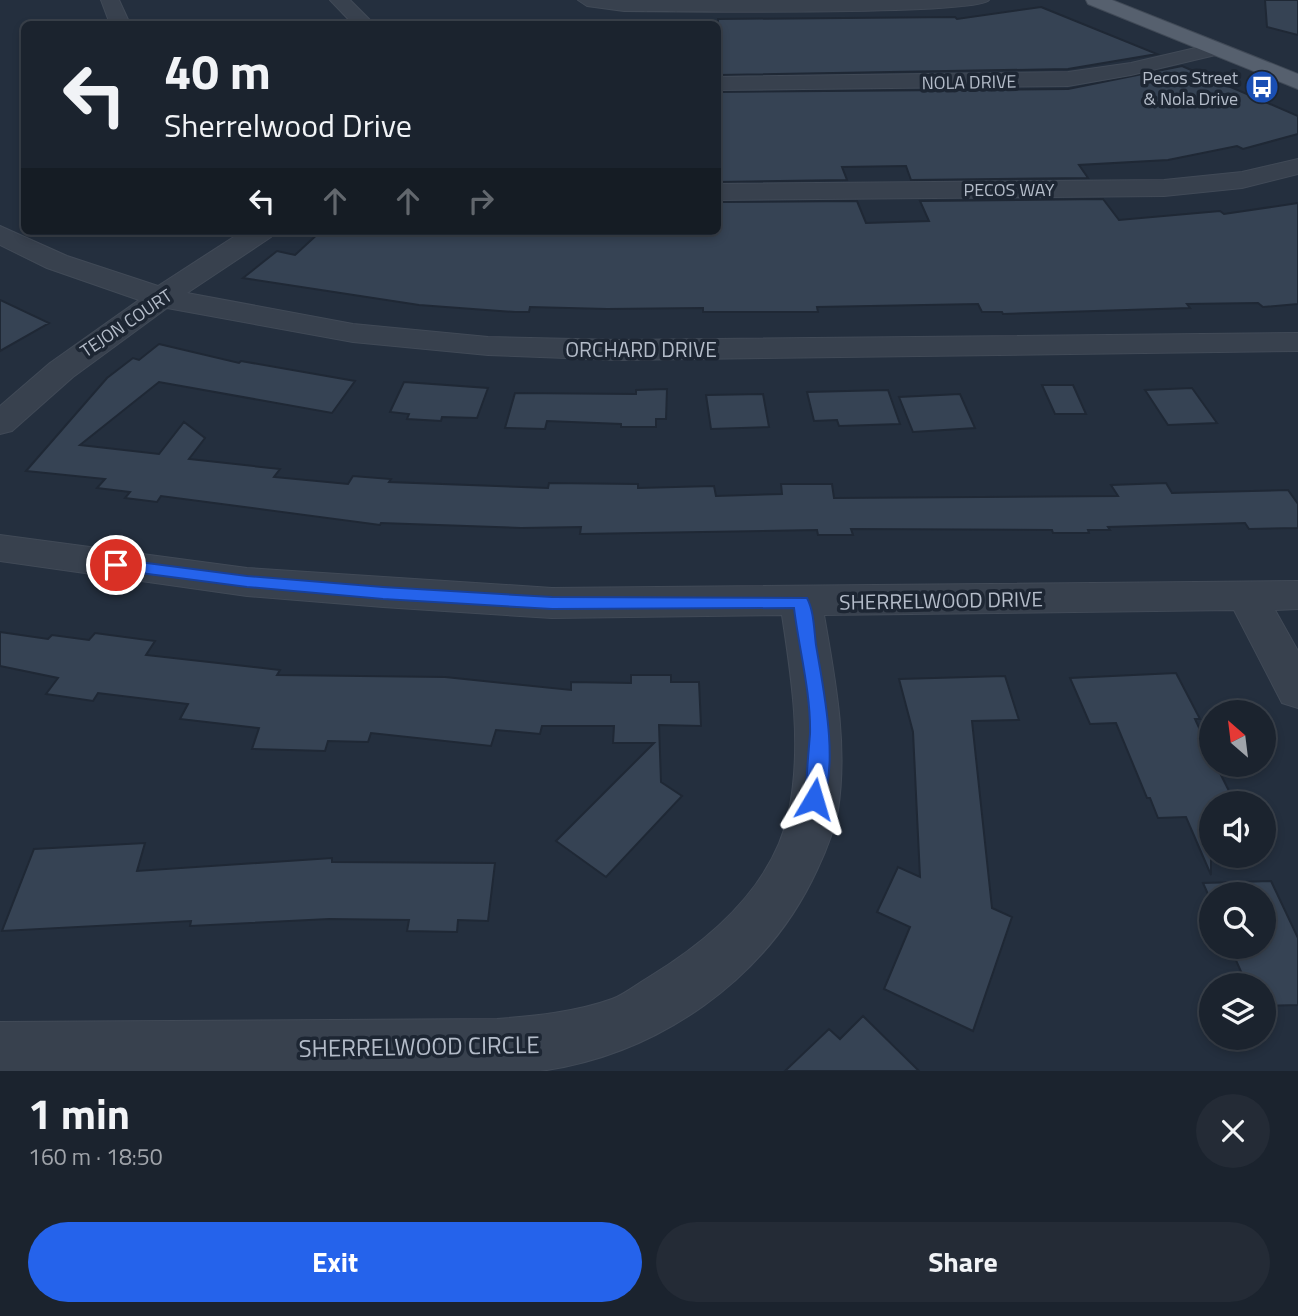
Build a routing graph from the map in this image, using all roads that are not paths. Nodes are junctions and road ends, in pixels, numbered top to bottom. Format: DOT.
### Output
graph roads {
  1 [pos="110,0"];
  2 [pos="339,0"];
  3 [pos="587,0"];
  4 [pos="980,0"];
  5 [pos="1095,0"];
  6 [pos="119,21"];
  7 [pos="361,21"];
  8 [pos="1217,49"];
  9 [pos="1296,80"];
  10 [pos="721,84"];
  11 [pos="1298,166"];
  12 [pos="721,192"];
  13 [pos="0,234"];
  14 [pos="255,235"];
  15 [pos="163,298"];
  16 [pos="1298,342"];
  17 [pos="0,424"];
  18 [pos="0,548"];
  19 [pos="1298,595"];
  20 [pos="1247,596"];
  21 [pos="801,602"];
  22 [pos="1298,691"];
  23 [pos="0,1051"];
  1 -- 6 [label="street"];
  2 -- 7 [label="street"];
  3 -- 4 [label="street"];
  5 -- 8 [label="main road"];
  8 -- 9 [label="main road"];
  8 -- 10 [label="street, NOLA DRIVE"];
  11 -- 12 [label="street, PECOS WAY"];
  13 -- 15 [label="street, ORCHARD DRIVE"];
  14 -- 15 [label="street, TEJON COURT"];
  15 -- 16 [label="street, ORCHARD DRIVE"];
  15 -- 17 [label="street, TEJON COURT"];
  18 -- 21 [label="street, SHERRELWOOD DRIVE"];
  19 -- 20 [label="street, SHERRELWOOD DRIVE"];
  20 -- 21 [label="street, SHERRELWOOD DRIVE"];
  20 -- 22 [label="street"];
  21 -- 23 [label="street, SHERRELWOOD CIRCLE"];
}
